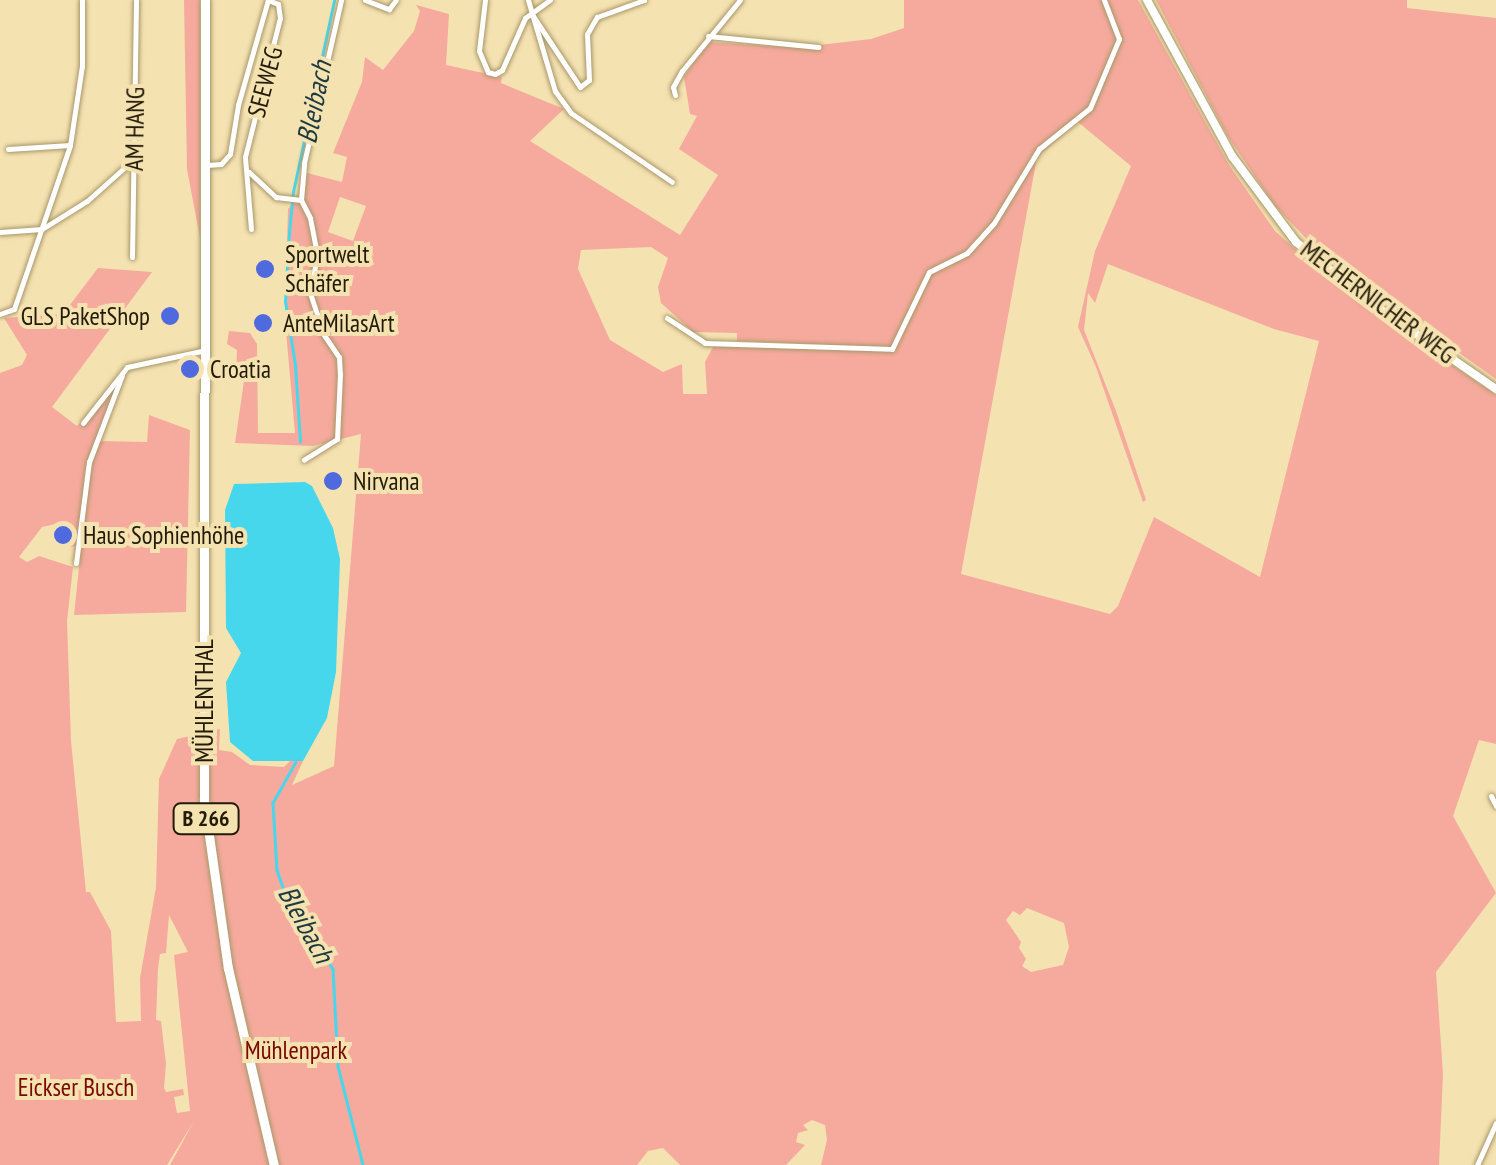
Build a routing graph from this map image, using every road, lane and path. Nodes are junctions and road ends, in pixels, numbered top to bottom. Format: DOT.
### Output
graph roads {
  1 [pos="82,0"];
  2 [pos="136,0"];
  3 [pos="205,0"];
  4 [pos="268,0"];
  5 [pos="341,0"];
  6 [pos="365,0"];
  7 [pos="396,0"];
  8 [pos="485,0"];
  9 [pos="528,0"];
  10 [pos="550,0"];
  11 [pos="644,0"];
  12 [pos="740,0"];
  13 [pos="1104,0"];
  14 [pos="1147,0"];
  15 [pos="530,14"];
  16 [pos="708,36"];
  17 [pos="818,47"];
  18 [pos="674,95"];
  19 [pos="70,145"];
  20 [pos="8,149"];
  21 [pos="134,159"];
  22 [pos="207,165"];
  23 [pos="247,170"];
  24 [pos="672,182"];
  25 [pos="295,200"];
  26 [pos="42,229"];
  27 [pos="250,229"];
  28 [pos="0,232"];
  29 [pos="132,257"];
  30 [pos="0,314"];
  31 [pos="667,318"];
  32 [pos="206,350"];
  33 [pos="122,375"];
  34 [pos="1496,388"];
  35 [pos="83,423"];
  36 [pos="304,460"];
  37 [pos="76,563"];
  38 [pos="1491,796"];
  39 [pos="1496,806"];
  40 [pos="1496,1123"];
  41 [pos="274,1165"];
  42 [pos="1477,1165"];
  1 -- 19 [label="street"];
  2 -- 21 [label="street, AM HANG"];
  3 -- 22 [label="main road, B 266"];
  4 -- 22 [label="street"];
  4 -- 23 [label="street, SEEWEG"];
  5 -- 25 [label="street"];
  6 -- 7 [label="street"];
  8 -- 15 [label="street"];
  9 -- 15 [label="street"];
  10 -- 15 [label="street"];
  11 -- 15 [label="street"];
  12 -- 16 [label="street"];
  13 -- 31 [label="street"];
  14 -- 34 [label="street, MECHERNICHER WEG"];
  15 -- 24 [label="street"];
  16 -- 17 [label="street"];
  16 -- 18 [label="street"];
  19 -- 20 [label="street"];
  19 -- 26 [label="street"];
  21 -- 26 [label="street"];
  21 -- 29 [label="street, AM HANG"];
  22 -- 32 [label="main road, B 266"];
  23 -- 25 [label="street"];
  23 -- 27 [label="street, SEEWEG"];
  25 -- 36 [label="street"];
  26 -- 28 [label="street"];
  26 -- 30 [label="street"];
  32 -- 33 [label="street"];
  32 -- 41 [label="main road, MÜHLENTHAL / B 266"];
  33 -- 35 [label="street"];
  33 -- 37 [label="street"];
  38 -- 39 [label="street"];
  40 -- 42 [label="street"];
}
